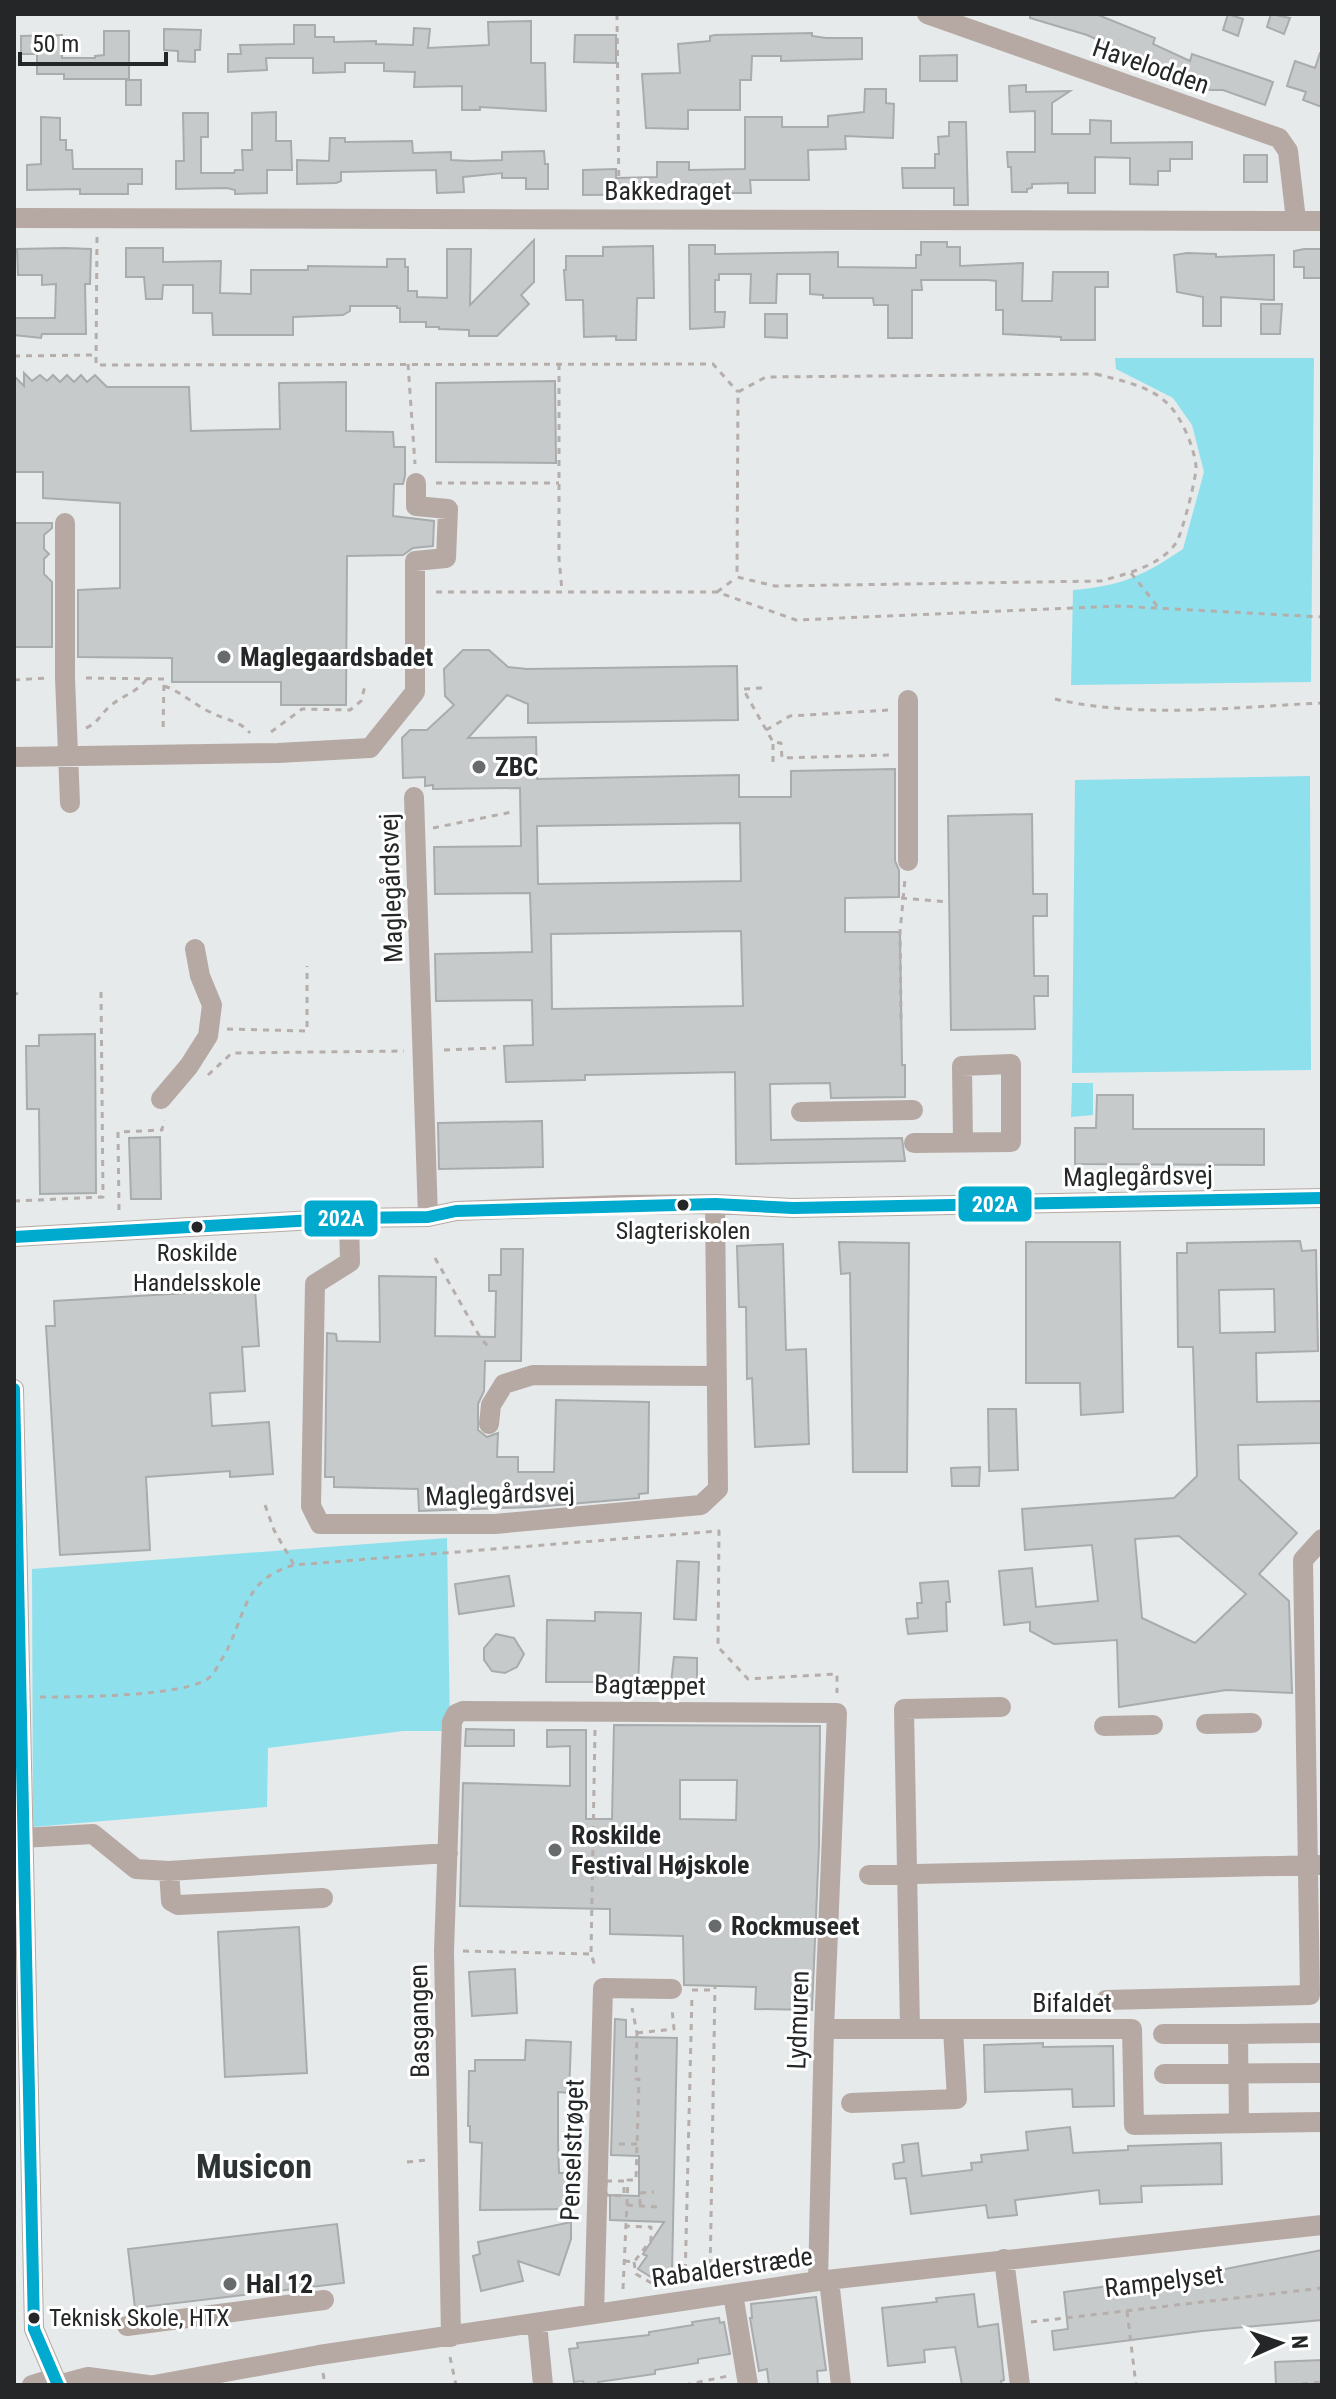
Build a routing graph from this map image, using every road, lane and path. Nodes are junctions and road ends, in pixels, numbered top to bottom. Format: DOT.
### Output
graph roads {
  1 [pos="617,14"];
  2 [pos="927,14"];
  3 [pos="619,217"];
  4 [pos="14,218"];
  5 [pos="97,218"];
  6 [pos="1296,220"];
  7 [pos="1322,221"];
  8 [pos="1322,347"];
  9 [pos="96,355"];
  10 [pos="14,356"];
  11 [pos="408,364"];
  12 [pos="559,364"];
  13 [pos="738,392"];
  14 [pos="416,483"];
  15 [pos="559,483"];
  16 [pos="1322,509"];
  17 [pos="65,523"];
  18 [pos="1131,573"];
  19 [pos="737,577"];
  20 [pos="562,591"];
  21 [pos="717,592"];
  22 [pos="416,593"];
  23 [pos="1158,607"];
  24 [pos="1322,617"];
  25 [pos="65,678"];
  26 [pos="147,679"];
  27 [pos="14,680"];
  28 [pos="164,686"];
  29 [pos="365,686"];
  30 [pos="762,688"];
  31 [pos="1055,699"];
  32 [pos="1322,703"];
  33 [pos="908,705"];
  34 [pos="302,709"];
  35 [pos="766,730"];
  36 [pos="67,731"];
  37 [pos="255,740"];
  38 [pos="773,742"];
  39 [pos="909,755"];
  40 [pos="68,756"];
  41 [pos="163,756"];
  42 [pos="14,757"];
  43 [pos="773,762"];
  44 [pos="414,797"];
  45 [pos="70,803"];
  46 [pos="512,812"];
  47 [pos="415,832"];
  48 [pos="908,861"];
  49 [pos="901,898"];
  50 [pos="949,902"];
  51 [pos="195,949"];
  52 [pos="307,966"];
  53 [pos="101,991"];
  54 [pos="901,1019"];
  55 [pos="222,1029"];
  56 [pos="227,1041"];
  57 [pos="496,1048"];
  58 [pos="422,1051"];
  59 [pos="232,1053"];
  60 [pos="209,1074"];
  61 [pos="163,1108"];
  62 [pos="913,1110"];
  63 [pos="801,1112"];
  64 [pos="963,1142"];
  65 [pos="914,1143"];
  66 [pos="1322,1198"];
  67 [pos="14,1201"];
  68 [pos="715,1204"];
  69 [pos="428,1217"];
  70 [pos="349,1218"];
  71 [pos="119,1232"];
  72 [pos="14,1237"];
  73 [pos="435,1258"];
  74 [pos="488,1346"];
  75 [pos="716,1376"];
  76 [pos="14,1389"];
  77 [pos="489,1424"];
  78 [pos="265,1505"];
  79 [pos="1322,1539"];
  80 [pos="294,1565"];
  81 [pos="837,1674"];
  82 [pos="18,1698"];
  83 [pos="1001,1707"];
  84 [pos="596,1710"];
  85 [pos="463,1711"];
  86 [pos="837,1713"];
  87 [pos="1252,1723"];
  88 [pos="1206,1724"];
  89 [pos="1153,1725"];
  90 [pos="1104,1726"];
  91 [pos="22,1838"];
  92 [pos="448,1853"];
  93 [pos="18,1862"];
  94 [pos="1315,1865"];
  95 [pos="169,1871"];
  96 [pos="906,1874"];
  97 [pos="869,1875"];
  98 [pos="323,1898"];
  99 [pos="444,1951"];
  100 [pos="591,1954"];
  101 [pos="603,1988"];
  102 [pos="20,1990"];
  103 [pos="679,1996"];
  104 [pos="1106,2000"];
  105 [pos="910,2029"];
  106 [pos="953,2029"];
  107 [pos="824,2033"];
  108 [pos="1322,2033"];
  109 [pos="1163,2034"];
  110 [pos="1238,2034"];
  111 [pos="21,2063"];
  112 [pos="1322,2073"];
  113 [pos="1164,2074"];
  114 [pos="1238,2074"];
  115 [pos="851,2103"];
  116 [pos="1322,2122"];
  117 [pos="1239,2123"];
  118 [pos="619,2144"];
  119 [pos="637,2144"];
  120 [pos="628,2180"];
  121 [pos="614,2181"];
  122 [pos="654,2192"];
  123 [pos="627,2205"];
  124 [pos="640,2205"];
  125 [pos="657,2207"];
  126 [pos="1322,2225"];
  127 [pos="626,2226"];
  128 [pos="1004,2259"];
  129 [pos="624,2261"];
  130 [pos="634,2262"];
  131 [pos="669,2274"];
  132 [pos="823,2280"];
  133 [pos="1322,2288"];
  134 [pos="733,2294"];
  135 [pos="710,2296"];
  136 [pos="622,2297"];
  137 [pos="324,2300"];
  138 [pos="684,2301"];
  139 [pos="1127,2311"];
  140 [pos="594,2314"];
  141 [pos="537,2323"];
  142 [pos="1012,2324"];
  143 [pos="127,2326"];
  144 [pos="448,2337"];
  145 [pos="747,2379"];
  146 [pos="1322,2382"];
  147 [pos="57,2383"];
  148 [pos="32,2385"];
  149 [pos="151,2385"];
  150 [pos="456,2385"];
  151 [pos="543,2385"];
  152 [pos="685,2385"];
  153 [pos="841,2385"];
  154 [pos="1020,2385"];
  155 [pos="1136,2385"];
  156 [pos="1290,2385"];
  1 -- 3 [label="path"];
  2 -- 6 [label="street, Havelodden"];
  3 -- 5 [label="street, Bakkedraget"];
  3 -- 6 [label="street, Bakkedraget"];
  4 -- 5 [label="street, Bakkedraget"];
  5 -- 9 [label="path"];
  6 -- 7 [label="street, Bakkedraget"];
  8 -- 16 [label="path"];
  9 -- 10 [label="path"];
  9 -- 11 [label="path"];
  11 -- 12 [label="path"];
  11 -- 14 [label="path"];
  12 -- 13 [label="path"];
  12 -- 15 [label="path"];
  13 -- 18 [label="path"];
  13 -- 19 [label="path"];
  14 -- 15 [label="path"];
  14 -- 22 [label="street"];
  15 -- 20 [label="path"];
  17 -- 25 [label="street"];
  18 -- 19 [label="path"];
  18 -- 23 [label="path"];
  19 -- 21 [label="path"];
  20 -- 21 [label="path"];
  20 -- 22 [label="path"];
  21 -- 23 [label="path"];
  22 -- 41 [label="street"];
  23 -- 24 [label="path"];
  25 -- 26 [label="path"];
  25 -- 27 [label="path"];
  25 -- 36 [label="street"];
  26 -- 28 [label="path"];
  26 -- 36 [label="path"];
  28 -- 37 [label="path"];
  28 -- 41 [label="path"];
  29 -- 34 [label="path"];
  30 -- 35 [label="path"];
  31 -- 32 [label="path"];
  33 -- 35 [label="path"];
  33 -- 39 [label="street"];
  35 -- 38 [label="path"];
  36 -- 40 [label="street"];
  38 -- 39 [label="path"];
  38 -- 43 [label="path"];
  39 -- 48 [label="street"];
  40 -- 41 [label="street"];
  40 -- 42 [label="street"];
  40 -- 45 [label="street"];
  44 -- 47 [label="street, Maglegårdsvej"];
  46 -- 47 [label="path"];
  47 -- 58 [label="street, Maglegårdsvej"];
  48 -- 49 [label="path"];
  49 -- 50 [label="path"];
  49 -- 54 [label="path"];
  51 -- 61 [label="street"];
  52 -- 55 [label="path"];
  53 -- 67 [label="path"];
  56 -- 59 [label="path"];
  57 -- 58 [label="path"];
  58 -- 59 [label="path"];
  58 -- 69 [label="street, Maglegårdsvej"];
  59 -- 60 [label="path"];
  61 -- 71 [label="path"];
  62 -- 63 [label="street"];
  64 -- 64 [label="street"];
  64 -- 65 [label="street"];
  66 -- 68 [label="street, Maglegårdsvej"];
  68 -- 69 [label="street, Maglegårdsvej"];
  68 -- 75 [label="street, Maglegårdsvej"];
  69 -- 70 [label="street, Maglegårdsvej"];
  70 -- 71 [label="street, Maglegårdsvej"];
  70 -- 75 [label="street, Maglegårdsvej"];
  71 -- 72 [label="street, Maglegårdsvej"];
  73 -- 74 [label="path"];
  75 -- 77 [label="street"];
  76 -- 82 [label="street"];
  78 -- 80 [label="path"];
  79 -- 94 [label="street"];
  80 -- 81 [label="path"];
  80 -- 82 [label="path"];
  82 -- 91 [label="street"];
  83 -- 96 [label="street"];
  84 -- 85 [label="street, Bagtæppet"];
  84 -- 86 [label="street, Bagtæppet"];
  84 -- 100 [label="path"];
  85 -- 92 [label="street, Basgangen"];
  86 -- 107 [label="street, Lydmuren"];
  87 -- 88 [label="street"];
  89 -- 90 [label="street"];
  91 -- 93 [label="street"];
  91 -- 95 [label="street"];
  92 -- 95 [label="street"];
  92 -- 99 [label="street, Basgangen"];
  93 -- 102 [label="street"];
  94 -- 96 [label="street"];
  94 -- 104 [label="street"];
  95 -- 98 [label="street"];
  96 -- 97 [label="street"];
  96 -- 105 [label="street"];
  99 -- 100 [label="path"];
  99 -- 144 [label="street, Basgangen"];
  100 -- 101 [label="path"];
  101 -- 103 [label="street"];
  101 -- 140 [label="street, Penselstrøget"];
  102 -- 111 [label="street"];
  103 -- 119 [label="path"];
  103 -- 135 [label="path"];
  103 -- 138 [label="path"];
  105 -- 106 [label="street, Bifaldet"];
  105 -- 107 [label="street, Bifaldet"];
  106 -- 115 [label="street"];
  106 -- 117 [label="street, Bifaldet"];
  107 -- 132 [label="street, Lydmuren"];
  108 -- 110 [label="street"];
  109 -- 110 [label="street"];
  110 -- 114 [label="street"];
  111 -- 147 [label="street"];
  112 -- 114 [label="street"];
  113 -- 114 [label="street"];
  114 -- 117 [label="street"];
  116 -- 117 [label="street, Bifaldet"];
  118 -- 119 [label="path"];
  119 -- 120 [label="path"];
  120 -- 121 [label="path"];
  120 -- 123 [label="path"];
  122 -- 124 [label="path"];
  123 -- 124 [label="path"];
  123 -- 127 [label="path"];
  124 -- 125 [label="path"];
  126 -- 128 [label="street, Rabalderstræde"];
  127 -- 129 [label="path"];
  127 -- 130 [label="path"];
  128 -- 132 [label="street, Rabalderstræde"];
  128 -- 142 [label="street"];
  129 -- 130 [label="path"];
  129 -- 136 [label="path"];
  130 -- 131 [label="path"];
  132 -- 134 [label="street, Rabalderstræde"];
  132 -- 153 [label="street, Lydmuren"];
  133 -- 139 [label="path, Rampelyset"];
  134 -- 135 [label="street, Rabalderstræde"];
  134 -- 145 [label="street"];
  135 -- 138 [label="street, Rabalderstræde"];
  137 -- 143 [label="street"];
  138 -- 140 [label="street, Rabalderstræde"];
  139 -- 142 [label="path, Rampelyset"];
  139 -- 155 [label="path"];
  140 -- 141 [label="street, Rabalderstræde"];
  141 -- 144 [label="street, Rabalderstræde"];
  141 -- 151 [label="street"];
  142 -- 154 [label="street"];
  144 -- 149 [label="street, Rabalderstræde"];
  144 -- 150 [label="path"];
  145 -- 152 [label="path"];
  146 -- 156 [label="path"];
  147 -- 148 [label="street, Rabalderstræde"];
  147 -- 149 [label="street, Rabalderstræde"];
}
